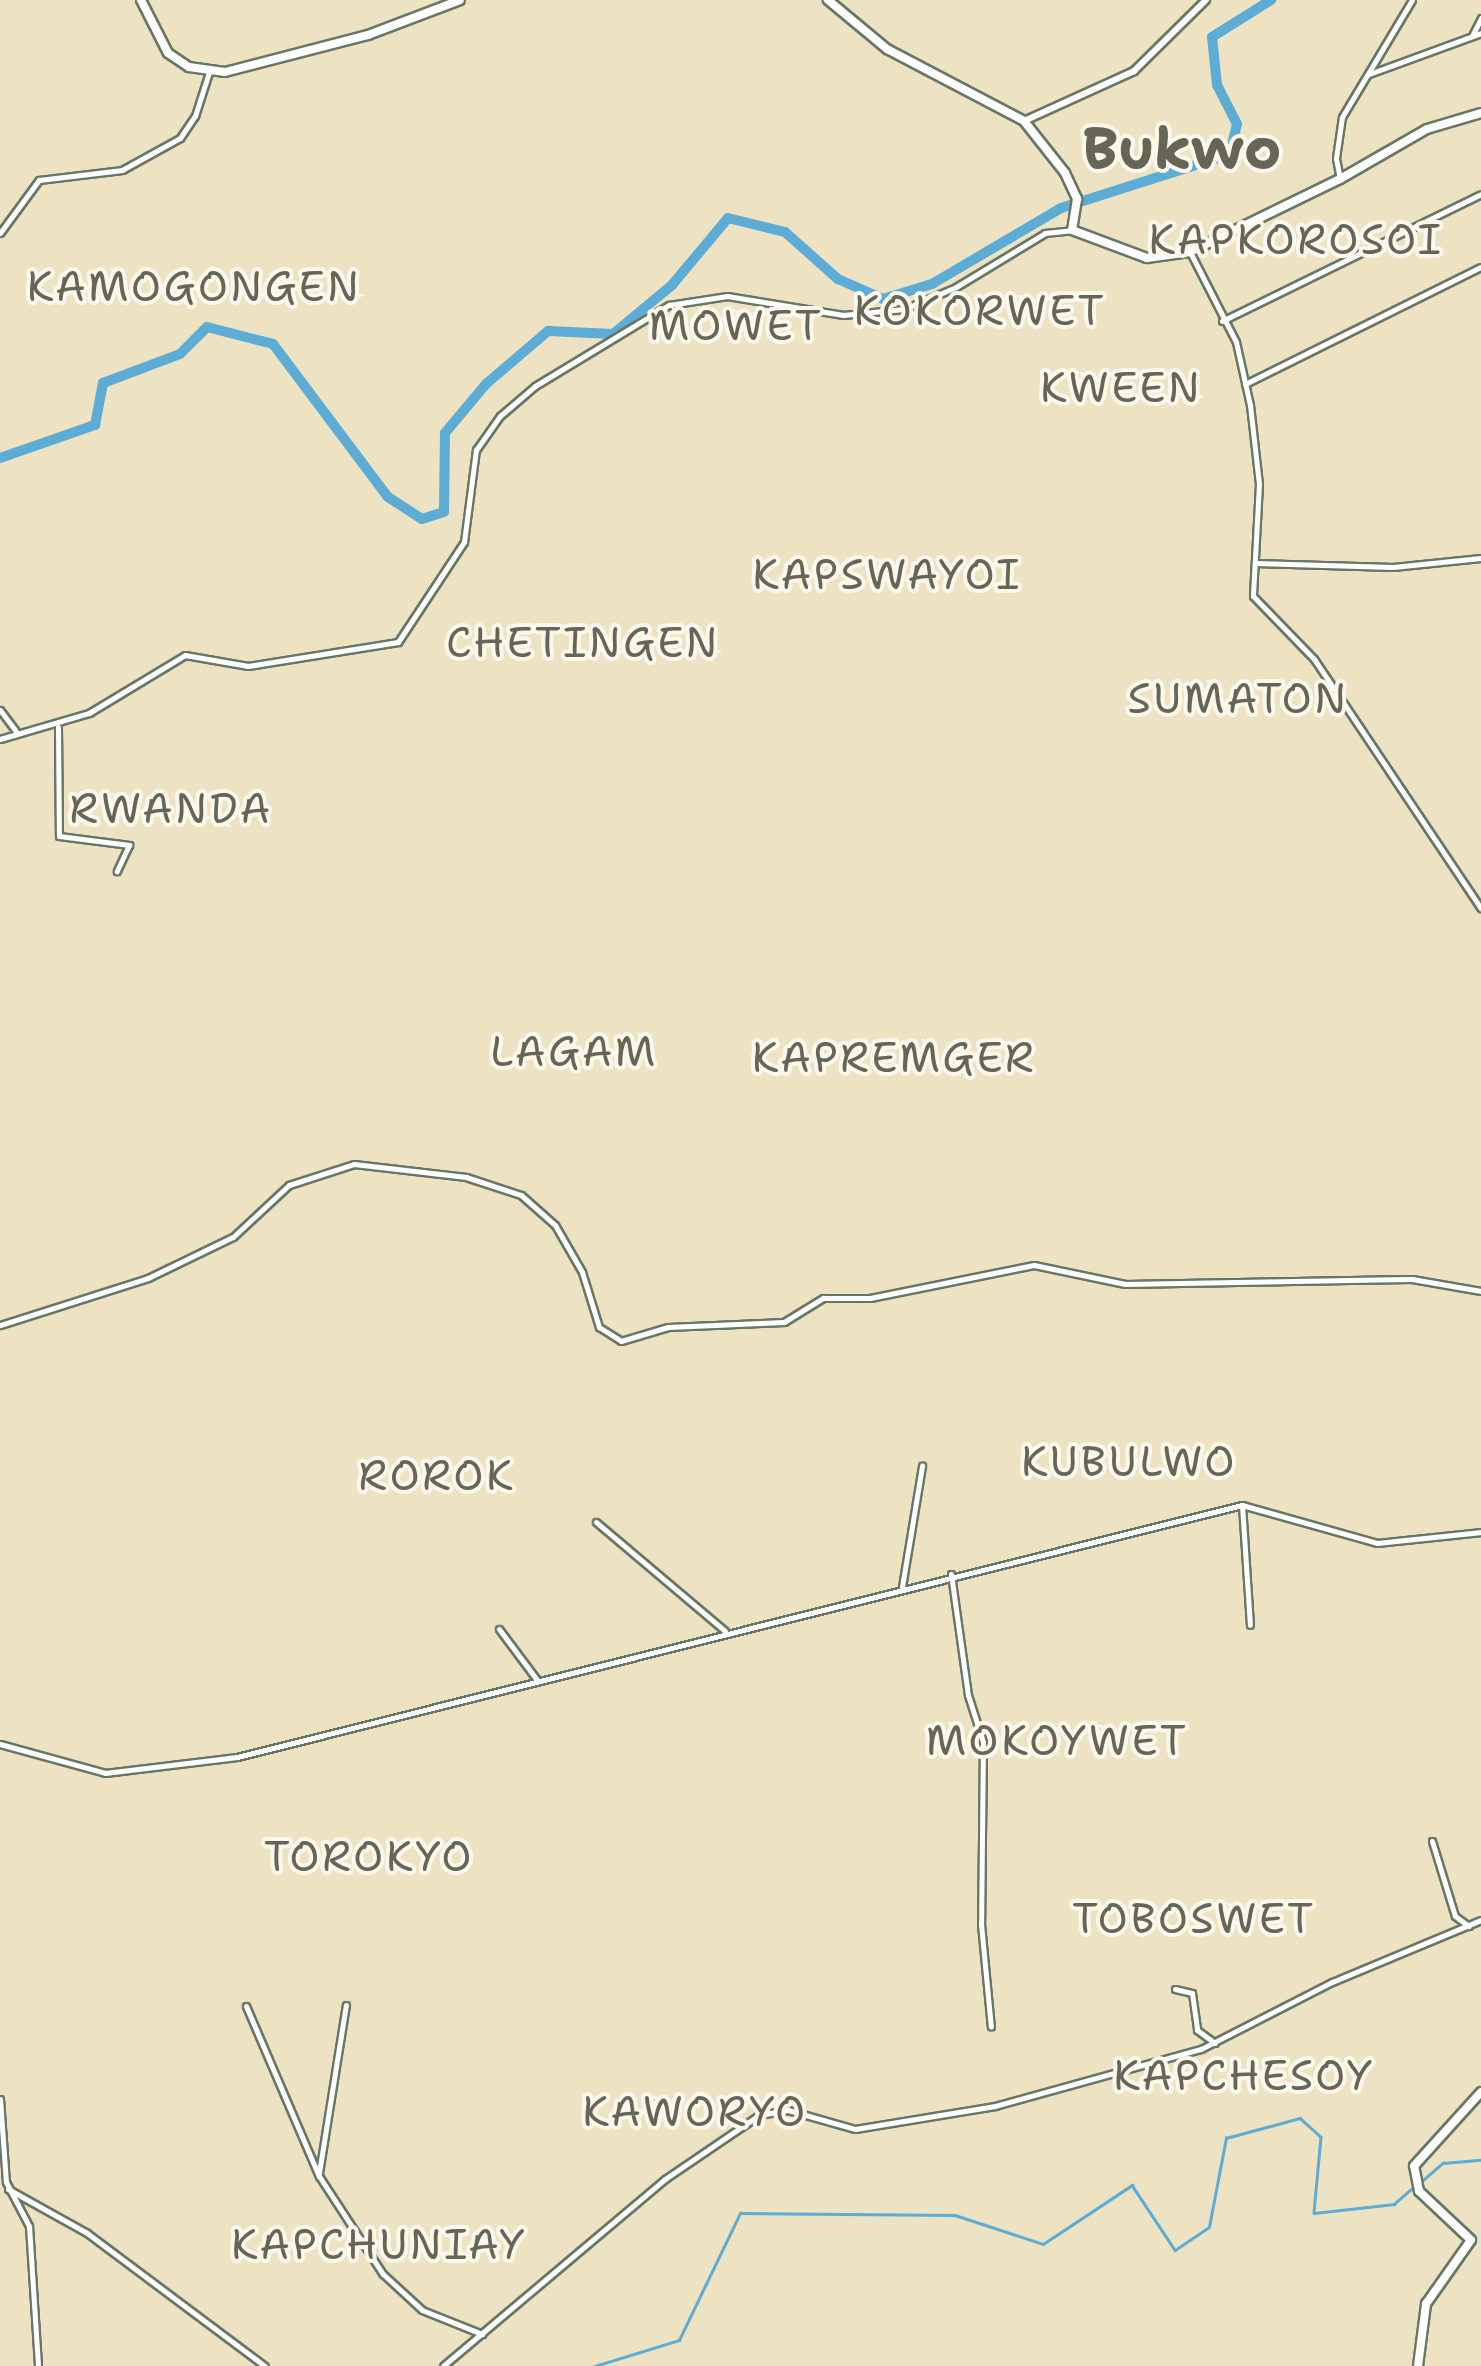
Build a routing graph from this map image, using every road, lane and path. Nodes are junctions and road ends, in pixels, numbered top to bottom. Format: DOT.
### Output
graph roads {
  1 [pos="141,0"];
  2 [pos="460,0"];
  3 [pos="828,0"];
  4 [pos="1206,0"];
  5 [pos="1412,0"];
  6 [pos="1481,18"];
  7 [pos="1481,33"];
  8 [pos="1472,36"];
  9 [pos="209,72"];
  10 [pos="1366,76"];
  11 [pos="1481,112"];
  12 [pos="1024,121"];
  13 [pos="1340,180"];
  14 [pos="1481,194"];
  15 [pos="1072,230"];
  16 [pos="0,233"];
  17 [pos="1190,252"];
  18 [pos="1481,267"];
  19 [pos="1222,321"];
  20 [pos="1245,384"];
  21 [pos="1481,558"];
  22 [pos="1255,562"];
  23 [pos="0,710"];
  24 [pos="58,726"];
  25 [pos="16,732"];
  26 [pos="0,739"];
  27 [pos="117,871"];
  28 [pos="1481,908"];
  29 [pos="1481,1291"];
  30 [pos="0,1325"];
  31 [pos="922,1466"];
  32 [pos="1242,1505"];
  33 [pos="596,1522"];
  34 [pos="1481,1532"];
  35 [pos="951,1574"];
  36 [pos="902,1587"];
  37 [pos="1250,1625"];
  38 [pos="499,1629"];
  39 [pos="728,1632"];
  40 [pos="537,1680"];
  41 [pos="0,1744"];
  42 [pos="1432,1841"];
  43 [pos="1481,1920"];
  44 [pos="1468,1926"];
  45 [pos="1175,1989"];
  46 [pos="346,2005"];
  47 [pos="246,2006"];
  48 [pos="991,2027"];
  49 [pos="1215,2043"];
  50 [pos="1481,2092"];
  51 [pos="0,2098"];
  52 [pos="318,2176"];
  53 [pos="8,2190"];
  54 [pos="482,2334"];
  55 [pos="38,2366"];
  56 [pos="265,2366"];
  57 [pos="443,2366"];
  58 [pos="1418,2366"];
  1 -- 9 [label="main road"];
  2 -- 9 [label="main road"];
  3 -- 12 [label="main road"];
  4 -- 12 [label="main road"];
  5 -- 10 [label="street"];
  6 -- 8 [label="street"];
  7 -- 8 [label="street"];
  8 -- 10 [label="street"];
  9 -- 16 [label="street"];
  10 -- 13 [label="street"];
  11 -- 13 [label="main road"];
  12 -- 15 [label="main road"];
  13 -- 17 [label="main road"];
  14 -- 19 [label="street"];
  15 -- 17 [label="main road"];
  15 -- 24 [label="street"];
  17 -- 19 [label="street"];
  18 -- 20 [label="street"];
  19 -- 20 [label="street"];
  20 -- 22 [label="street"];
  21 -- 22 [label="street"];
  22 -- 28 [label="street"];
  23 -- 25 [label="street"];
  24 -- 25 [label="street"];
  24 -- 27 [label="street"];
  25 -- 26 [label="street"];
  29 -- 30 [label="street"];
  31 -- 36 [label="street"];
  32 -- 34 [label="street"];
  32 -- 35 [label="street"];
  32 -- 37 [label="street"];
  33 -- 39 [label="street"];
  35 -- 36 [label="street"];
  35 -- 48 [label="street"];
  36 -- 39 [label="street"];
  38 -- 40 [label="street"];
  39 -- 40 [label="street"];
  40 -- 41 [label="street"];
  42 -- 44 [label="street"];
  43 -- 44 [label="street"];
  44 -- 49 [label="street"];
  45 -- 49 [label="street"];
  46 -- 52 [label="street"];
  47 -- 52 [label="street"];
  49 -- 54 [label="street"];
  50 -- 58 [label="main road"];
  51 -- 53 [label="street"];
  52 -- 54 [label="street"];
  53 -- 55 [label="street"];
  53 -- 56 [label="street"];
  54 -- 57 [label="street"];
}
